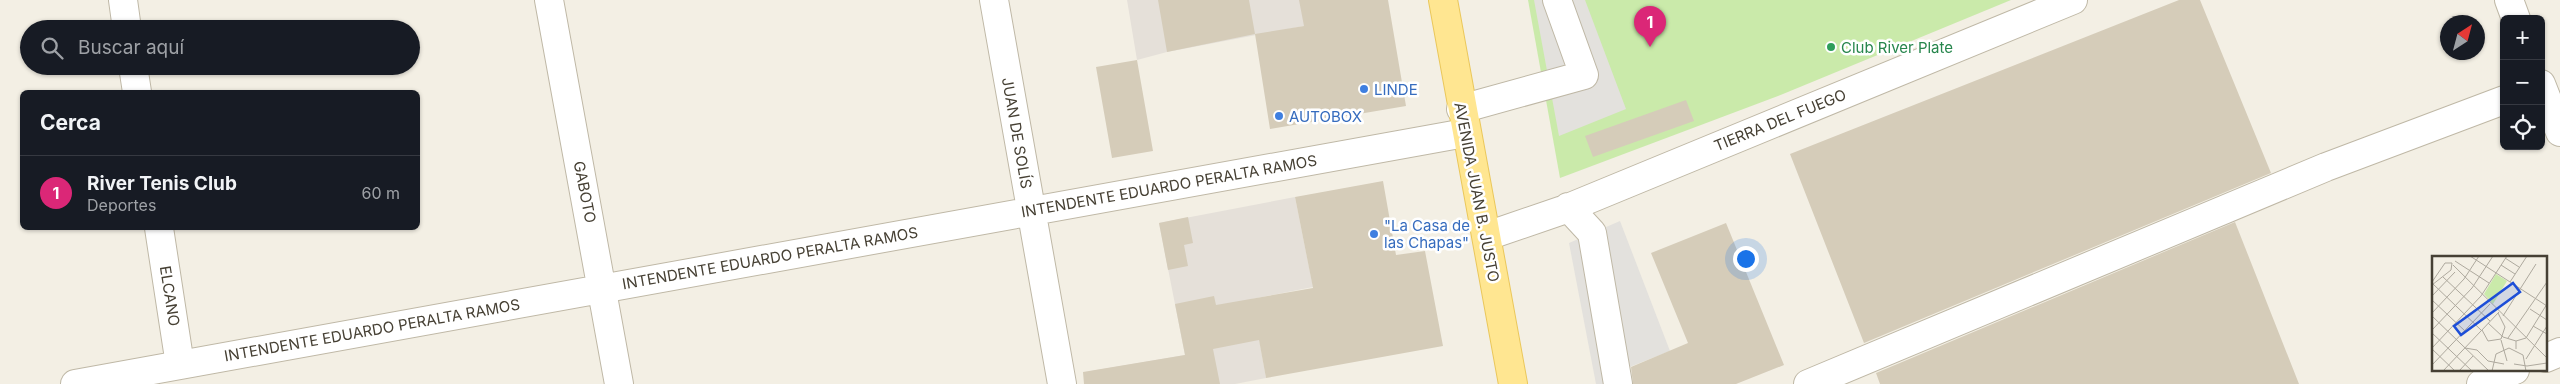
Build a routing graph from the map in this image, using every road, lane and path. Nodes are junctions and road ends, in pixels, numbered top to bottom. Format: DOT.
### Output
graph roads {
  1 [pos="122,0"];
  2 [pos="549,0"];
  3 [pos="994,0"];
  4 [pos="1443,0"];
  5 [pos="1557,0"];
  6 [pos="2073,0"];
  7 [pos="2508,0"];
  8 [pos="2514,15"];
  9 [pos="125,20"];
  10 [pos="134,75"];
  11 [pos="137,90"];
  12 [pos="2545,95"];
  13 [pos="2500,102"];
  14 [pos="1463,121"];
  15 [pos="2560,132"];
  16 [pos="1568,207"];
  17 [pos="1031,211"];
  18 [pos="159,230"];
  19 [pos="1487,236"];
  20 [pos="603,289"];
  21 [pos="2560,352"];
  22 [pos="2548,357"];
  23 [pos="180,365"];
  24 [pos="2510,372"];
  25 [pos="75,384"];
  26 [pos="619,384"];
  27 [pos="1062,384"];
  28 [pos="1512,384"];
  29 [pos="1618,384"];
  30 [pos="1808,384"];
  31 [pos="2481,384"];
  1 -- 9 [label="street"];
  2 -- 20 [label="street, GABOTO"];
  3 -- 17 [label="street, JUAN DE SOLÍS"];
  4 -- 14 [label="main road, AVENIDA JUAN B. JUSTO"];
  5 -- 14 [label="street, INTENDENTE EDUARDO PERALTA RAMOS"];
  6 -- 16 [label="street, TIERRA DEL FUEGO"];
  7 -- 8 [label="street"];
  10 -- 11 [label="street"];
  12 -- 15 [label="street"];
  13 -- 30 [label="street"];
  14 -- 17 [label="street, INTENDENTE EDUARDO PERALTA RAMOS"];
  14 -- 19 [label="main road, AVENIDA JUAN B. JUSTO"];
  16 -- 19 [label="street, TIERRA DEL FUEGO"];
  16 -- 29 [label="street"];
  17 -- 20 [label="street, INTENDENTE EDUARDO PERALTA RAMOS"];
  17 -- 27 [label="street, JUAN DE SOLÍS"];
  18 -- 23 [label="street, ELCANO"];
  19 -- 28 [label="main road, AVENIDA JUAN B. JUSTO"];
  20 -- 23 [label="street, INTENDENTE EDUARDO PERALTA RAMOS"];
  20 -- 26 [label="street, GABOTO"];
  21 -- 22 [label="street"];
  23 -- 25 [label="street, INTENDENTE EDUARDO PERALTA RAMOS"];
  24 -- 31 [label="street"];
}
